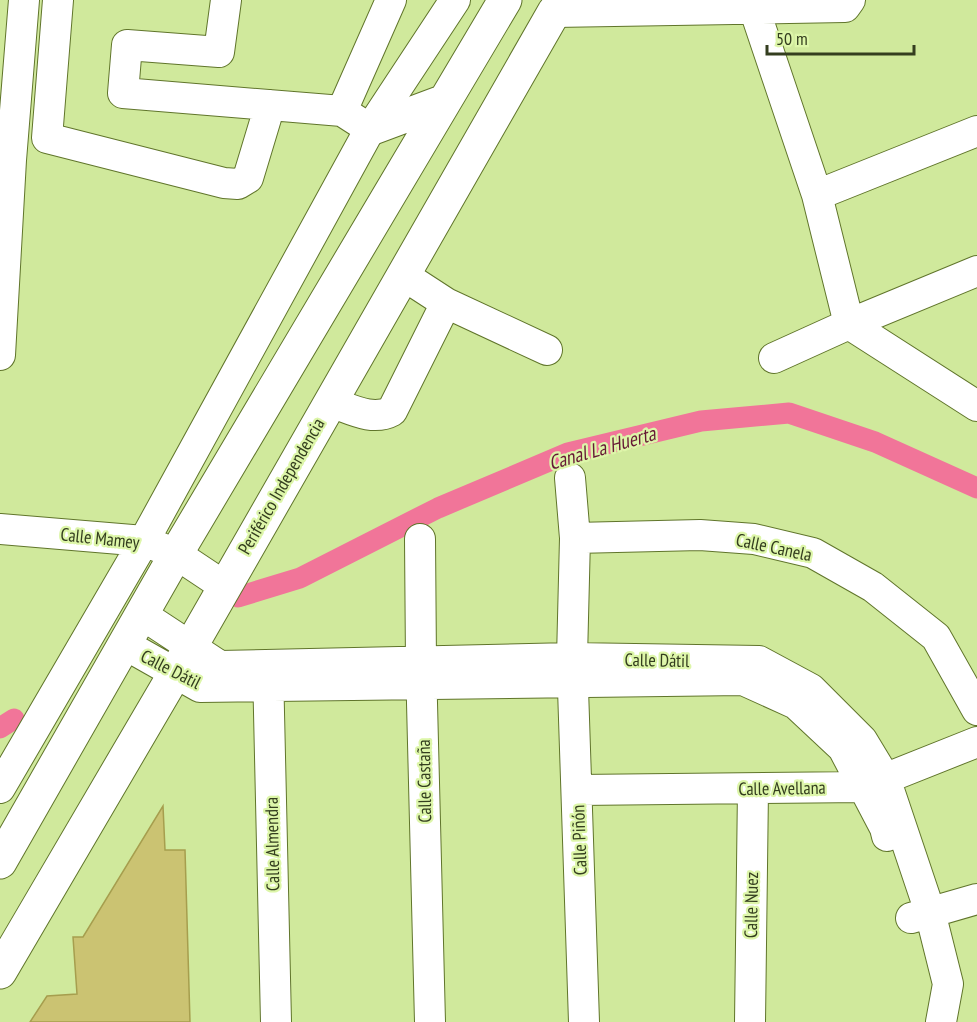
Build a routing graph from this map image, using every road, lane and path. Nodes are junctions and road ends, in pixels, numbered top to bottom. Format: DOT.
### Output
graph roads {
  1 [pos="24,0"];
  2 [pos="58,0"];
  3 [pos="226,0"];
  4 [pos="391,0"];
  5 [pos="454,0"];
  6 [pos="505,0"];
  7 [pos="850,0"];
  8 [pos="721,4"];
  9 [pos="558,6"];
  10 [pos="754,9"];
  11 [pos="11,38"];
  12 [pos="445,101"];
  13 [pos="270,105"];
  14 [pos="342,111"];
  15 [pos="370,129"];
  16 [pos="977,131"];
  17 [pos="6,160"];
  18 [pos="817,195"];
  19 [pos="3,271"];
  20 [pos="977,271"];
  21 [pos="403,275"];
  22 [pos="446,303"];
  23 [pos="849,324"];
  24 [pos="547,350"];
  25 [pos="0,355"];
  26 [pos="774,358"];
  27 [pos="330,402"];
  28 [pos="977,406"];
  29 [pos="570,478"];
  30 [pos="0,529"];
  31 [pos="575,538"];
  32 [pos="420,539"];
  33 [pos="144,541"];
  34 [pos="176,554"];
  35 [pos="224,586"];
  36 [pos="141,614"];
  37 [pos="124,644"];
  38 [pos="191,646"];
  39 [pos="572,670"];
  40 [pos="173,673"];
  41 [pos="421,674"];
  42 [pos="268,676"];
  43 [pos="977,711"];
  44 [pos="977,742"];
  45 [pos="875,782"];
  46 [pos="0,789"];
  47 [pos="753,789"];
  48 [pos="578,790"];
  49 [pos="0,862"];
  50 [pos="977,899"];
  51 [pos="921,915"];
  52 [pos="0,972"];
  53 [pos="276,1022"];
  54 [pos="430,1022"];
  55 [pos="584,1022"];
  56 [pos="750,1022"];
  57 [pos="924,1022"];
  58 [pos="941,1022"];
  1 -- 11 [label="street"];
  2 -- 13 [label="street"];
  3 -- 13 [label="street"];
  4 -- 14 [label="street"];
  5 -- 15 [label="street"];
  6 -- 12 [label="highway"];
  7 -- 10 [label="street"];
  8 -- 9 [label="street"];
  8 -- 10 [label="street"];
  9 -- 21 [label="highway, Periférico Independencia"];
  10 -- 18 [label="street"];
  11 -- 17 [label="street"];
  12 -- 15 [label="highway"];
  12 -- 34 [label="highway"];
  13 -- 14 [label="street"];
  14 -- 15 [label="street"];
  15 -- 33 [label="street"];
  16 -- 18 [label="street"];
  17 -- 19 [label="street"];
  18 -- 23 [label="street"];
  19 -- 25 [label="street"];
  20 -- 23 [label="street"];
  21 -- 22 [label="street"];
  21 -- 27 [label="highway, Periférico Independencia"];
  22 -- 24 [label="street"];
  22 -- 27 [label="street"];
  23 -- 26 [label="street"];
  23 -- 28 [label="street"];
  27 -- 35 [label="highway, Periférico Independencia"];
  29 -- 31 [label="street"];
  30 -- 33 [label="street, Calle Mamey"];
  31 -- 39 [label="street"];
  31 -- 43 [label="street, Calle Canela"];
  32 -- 41 [label="street, Calle Castaña"];
  33 -- 34 [label="street, Calle Mamey"];
  33 -- 46 [label="street"];
  34 -- 35 [label="street, Calle Mamey"];
  34 -- 36 [label="highway"];
  35 -- 38 [label="highway, Periférico Independencia"];
  36 -- 37 [label="highway"];
  36 -- 38 [label="street, Calle Dátil"];
  37 -- 40 [label="street, Calle Dátil"];
  37 -- 49 [label="highway"];
  38 -- 40 [label="highway, Periférico Independencia"];
  38 -- 42 [label="street, Calle Dátil"];
  39 -- 41 [label="street, Calle Dátil"];
  39 -- 45 [label="street, Calle Dátil"];
  39 -- 48 [label="street, Calle Piñón"];
  40 -- 42 [label="street, Calle Dátil"];
  40 -- 52 [label="highway, Periférico Independencia"];
  41 -- 42 [label="street, Calle Dátil"];
  41 -- 54 [label="street, Calle Castaña"];
  42 -- 53 [label="street, Calle Almendra"];
  44 -- 45 [label="street, Calle Avellana"];
  45 -- 47 [label="street, Calle Avellana"];
  45 -- 51 [label="street, Calle Dátil"];
  47 -- 48 [label="street, Calle Avellana"];
  47 -- 56 [label="street, Calle Nuez"];
  48 -- 55 [label="street, Calle Piñón"];
  50 -- 51 [label="street"];
  51 -- 57 [label="street, Calle Dátil"];
  51 -- 58 [label="street, Calle Dátil"];
}
